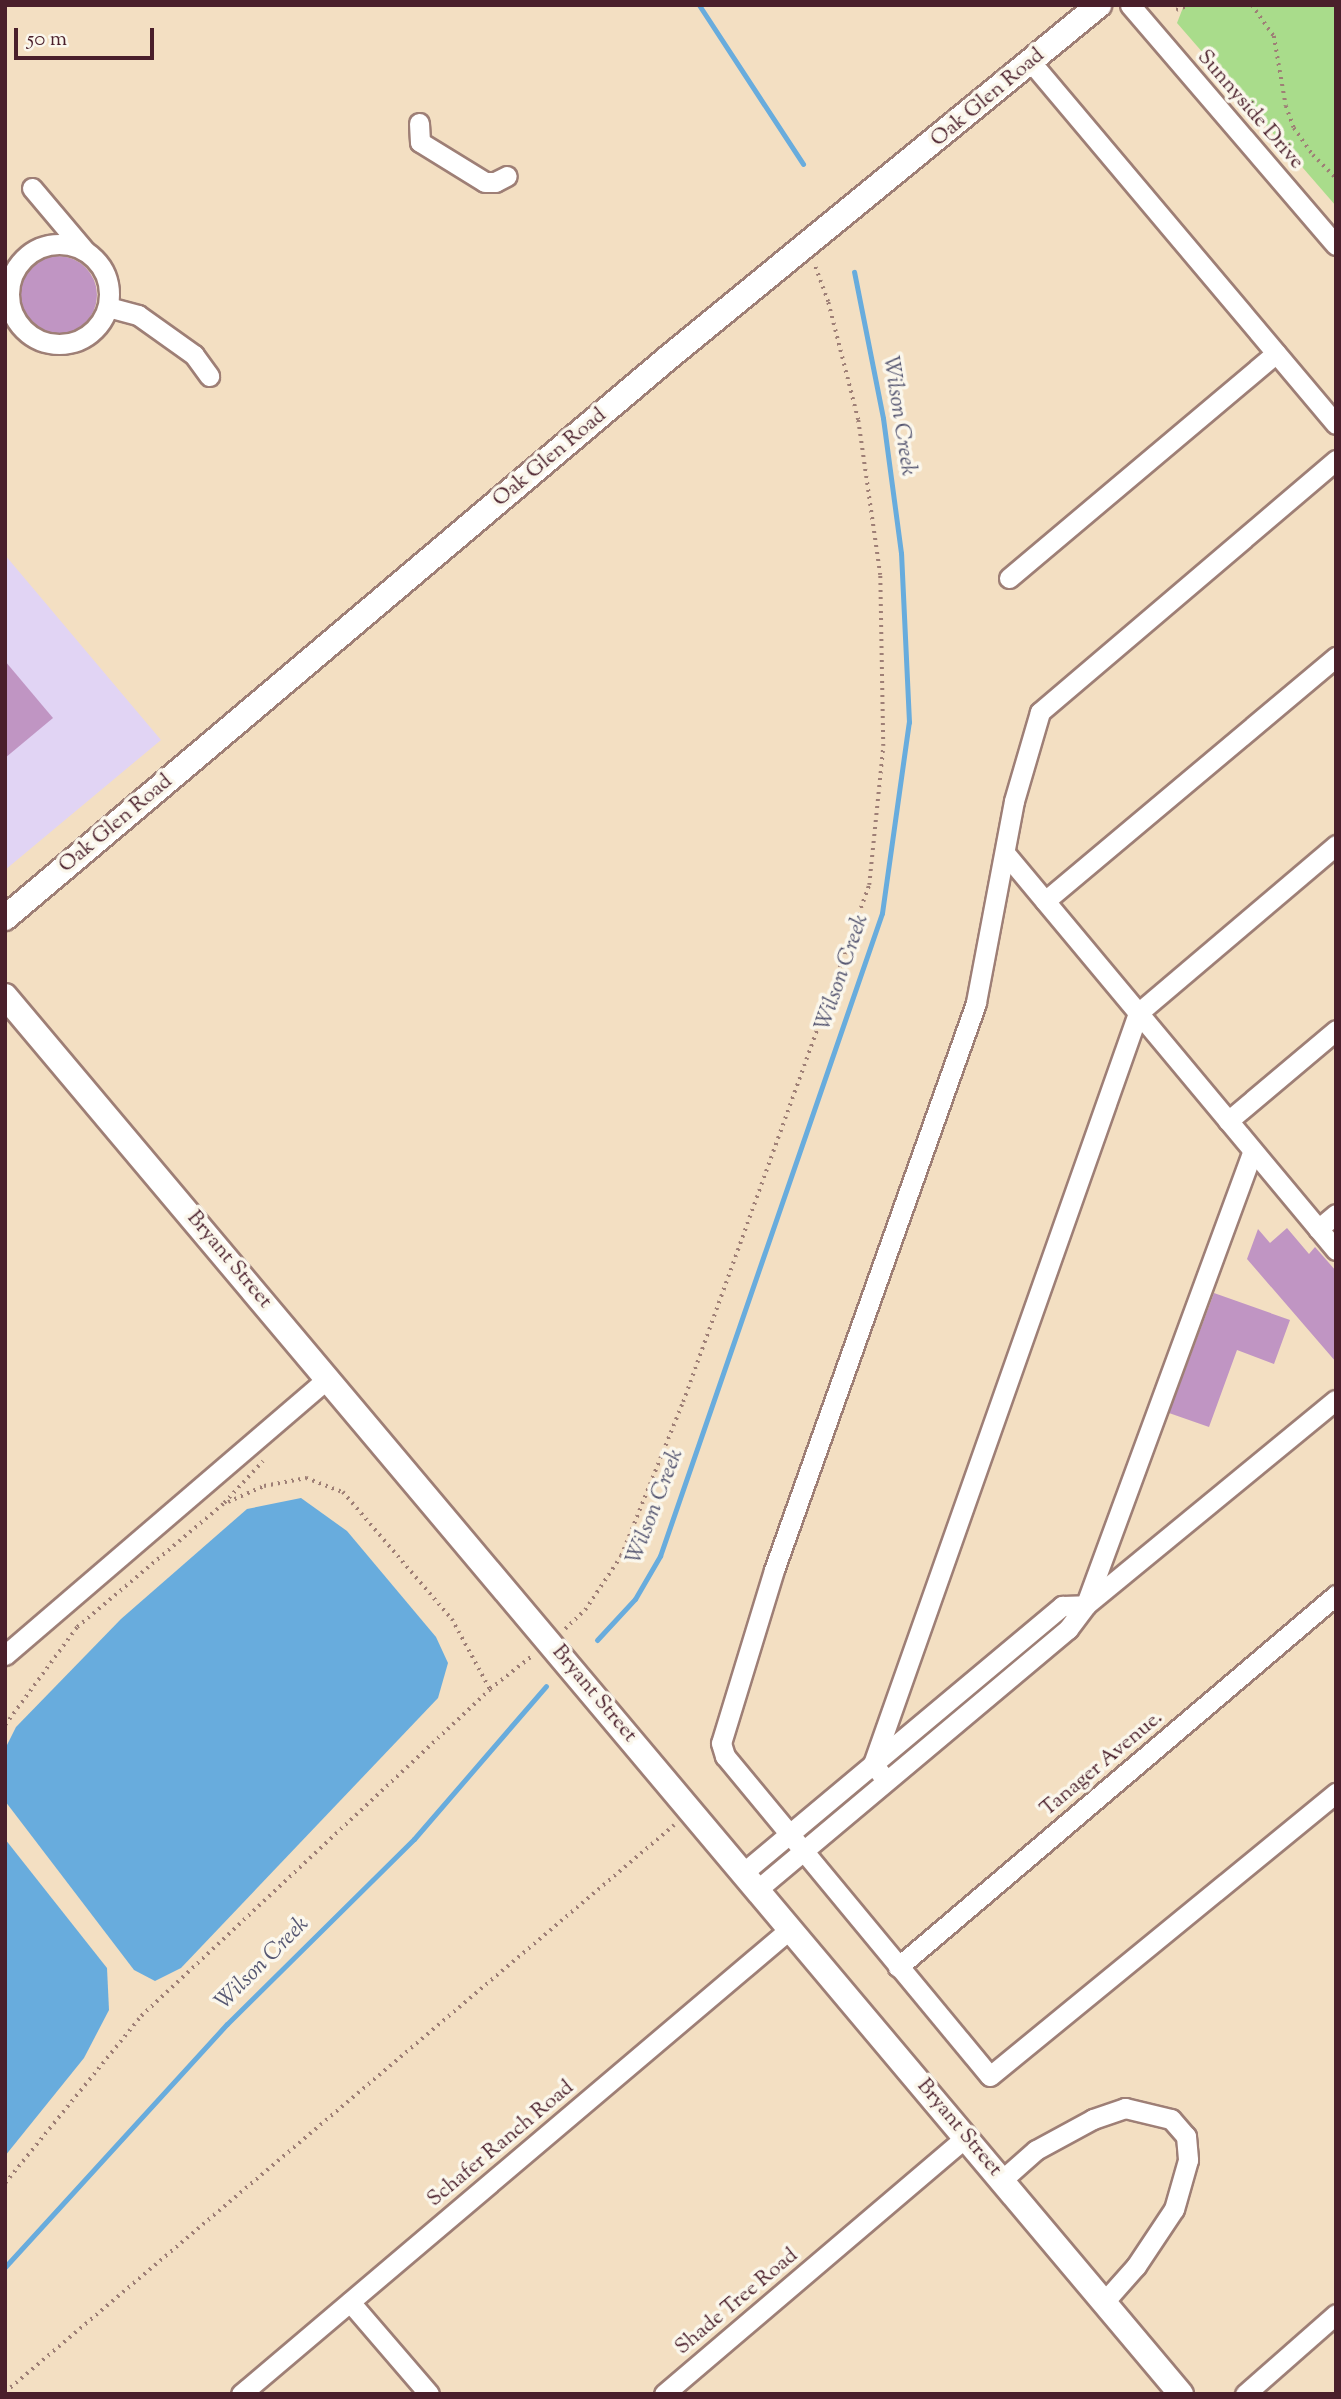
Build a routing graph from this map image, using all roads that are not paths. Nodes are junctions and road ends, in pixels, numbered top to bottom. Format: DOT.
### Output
graph roads {
  1 [pos="1099,5"];
  2 [pos="1130,5"];
  3 [pos="1031,62"];
  4 [pos="419,123"];
  5 [pos="507,176"];
  6 [pos="33,188"];
  7 [pos="1336,245"];
  8 [pos="85,251"];
  9 [pos="108,307"];
  10 [pos="1270,345"];
  11 [pos="209,376"];
  12 [pos="1336,425"];
  13 [pos="1336,460"];
  14 [pos="1009,578"];
  15 [pos="1336,657"];
  16 [pos="1336,845"];
  17 [pos="1005,853"];
  18 [pos="1045,901"];
  19 [pos="5,918"];
  20 [pos="5,996"];
  21 [pos="1138,1013"];
  22 [pos="1336,1030"];
  23 [pos="1228,1121"];
  24 [pos="1253,1151"];
  25 [pos="1336,1214"];
  26 [pos="1318,1229"];
  27 [pos="1336,1250"];
  28 [pos="328,1378"];
  29 [pos="1336,1400"];
  30 [pos="1336,1595"];
  31 [pos="1086,1605"];
  32 [pos="5,1655"];
  33 [pos="873,1764"];
  34 [pos="886,1780"];
  35 [pos="1336,1793"];
  36 [pos="789,1834"];
  37 [pos="803,1850"];
  38 [pos="751,1880"];
  39 [pos="791,1928"];
  40 [pos="898,1967"];
  41 [pos="966,2137"];
  42 [pos="1002,2180"];
  43 [pos="350,2302"];
  44 [pos="1104,2302"];
  45 [pos="1336,2314"];
  46 [pos="241,2394"];
  47 [pos="429,2394"];
  48 [pos="664,2394"];
  49 [pos="1181,2394"];
  50 [pos="1245,2394"];
  1 -- 3 [label="main road, Oak Glen Road"];
  2 -- 7 [label="street, Sunnyside Drive"];
  3 -- 10 [label="street"];
  3 -- 19 [label="main road, Oak Glen Road"];
  4 -- 5 [label="street"];
  6 -- 8 [label="street"];
  8 -- 9 [label="street"];
  8 -- 9 [label="street"];
  9 -- 11 [label="street"];
  10 -- 12 [label="street"];
  10 -- 14 [label="street"];
  13 -- 17 [label="street"];
  15 -- 18 [label="street"];
  16 -- 21 [label="street"];
  17 -- 18 [label="street"];
  17 -- 36 [label="street"];
  18 -- 21 [label="street"];
  20 -- 28 [label="main road, Bryant Street"];
  21 -- 23 [label="street"];
  21 -- 33 [label="street"];
  22 -- 23 [label="street"];
  23 -- 24 [label="street"];
  24 -- 26 [label="street"];
  24 -- 31 [label="street"];
  25 -- 26 [label="street"];
  26 -- 27 [label="street"];
  28 -- 32 [label="street"];
  28 -- 38 [label="main road, Bryant Street"];
  29 -- 31 [label="street"];
  30 -- 40 [label="street, Tanager Avenue."];
  31 -- 33 [label="street"];
  31 -- 34 [label="street"];
  33 -- 34 [label="street"];
  33 -- 36 [label="street"];
  34 -- 37 [label="street"];
  35 -- 40 [label="street"];
  36 -- 37 [label="street"];
  36 -- 38 [label="street"];
  37 -- 38 [label="street"];
  37 -- 40 [label="street"];
  38 -- 39 [label="main road, Bryant Street"];
  39 -- 41 [label="main road, Bryant Street"];
  39 -- 43 [label="street, Schafer Ranch Road"];
  41 -- 42 [label="main road, Bryant Street"];
  41 -- 48 [label="street, Shade Tree Road"];
  42 -- 44 [label="main road, Bryant Street"];
  42 -- 44 [label="street"];
  43 -- 46 [label="street, Schafer Ranch Road"];
  43 -- 47 [label="street"];
  44 -- 49 [label="main road, Bryant Street"];
  45 -- 50 [label="street"];
}
